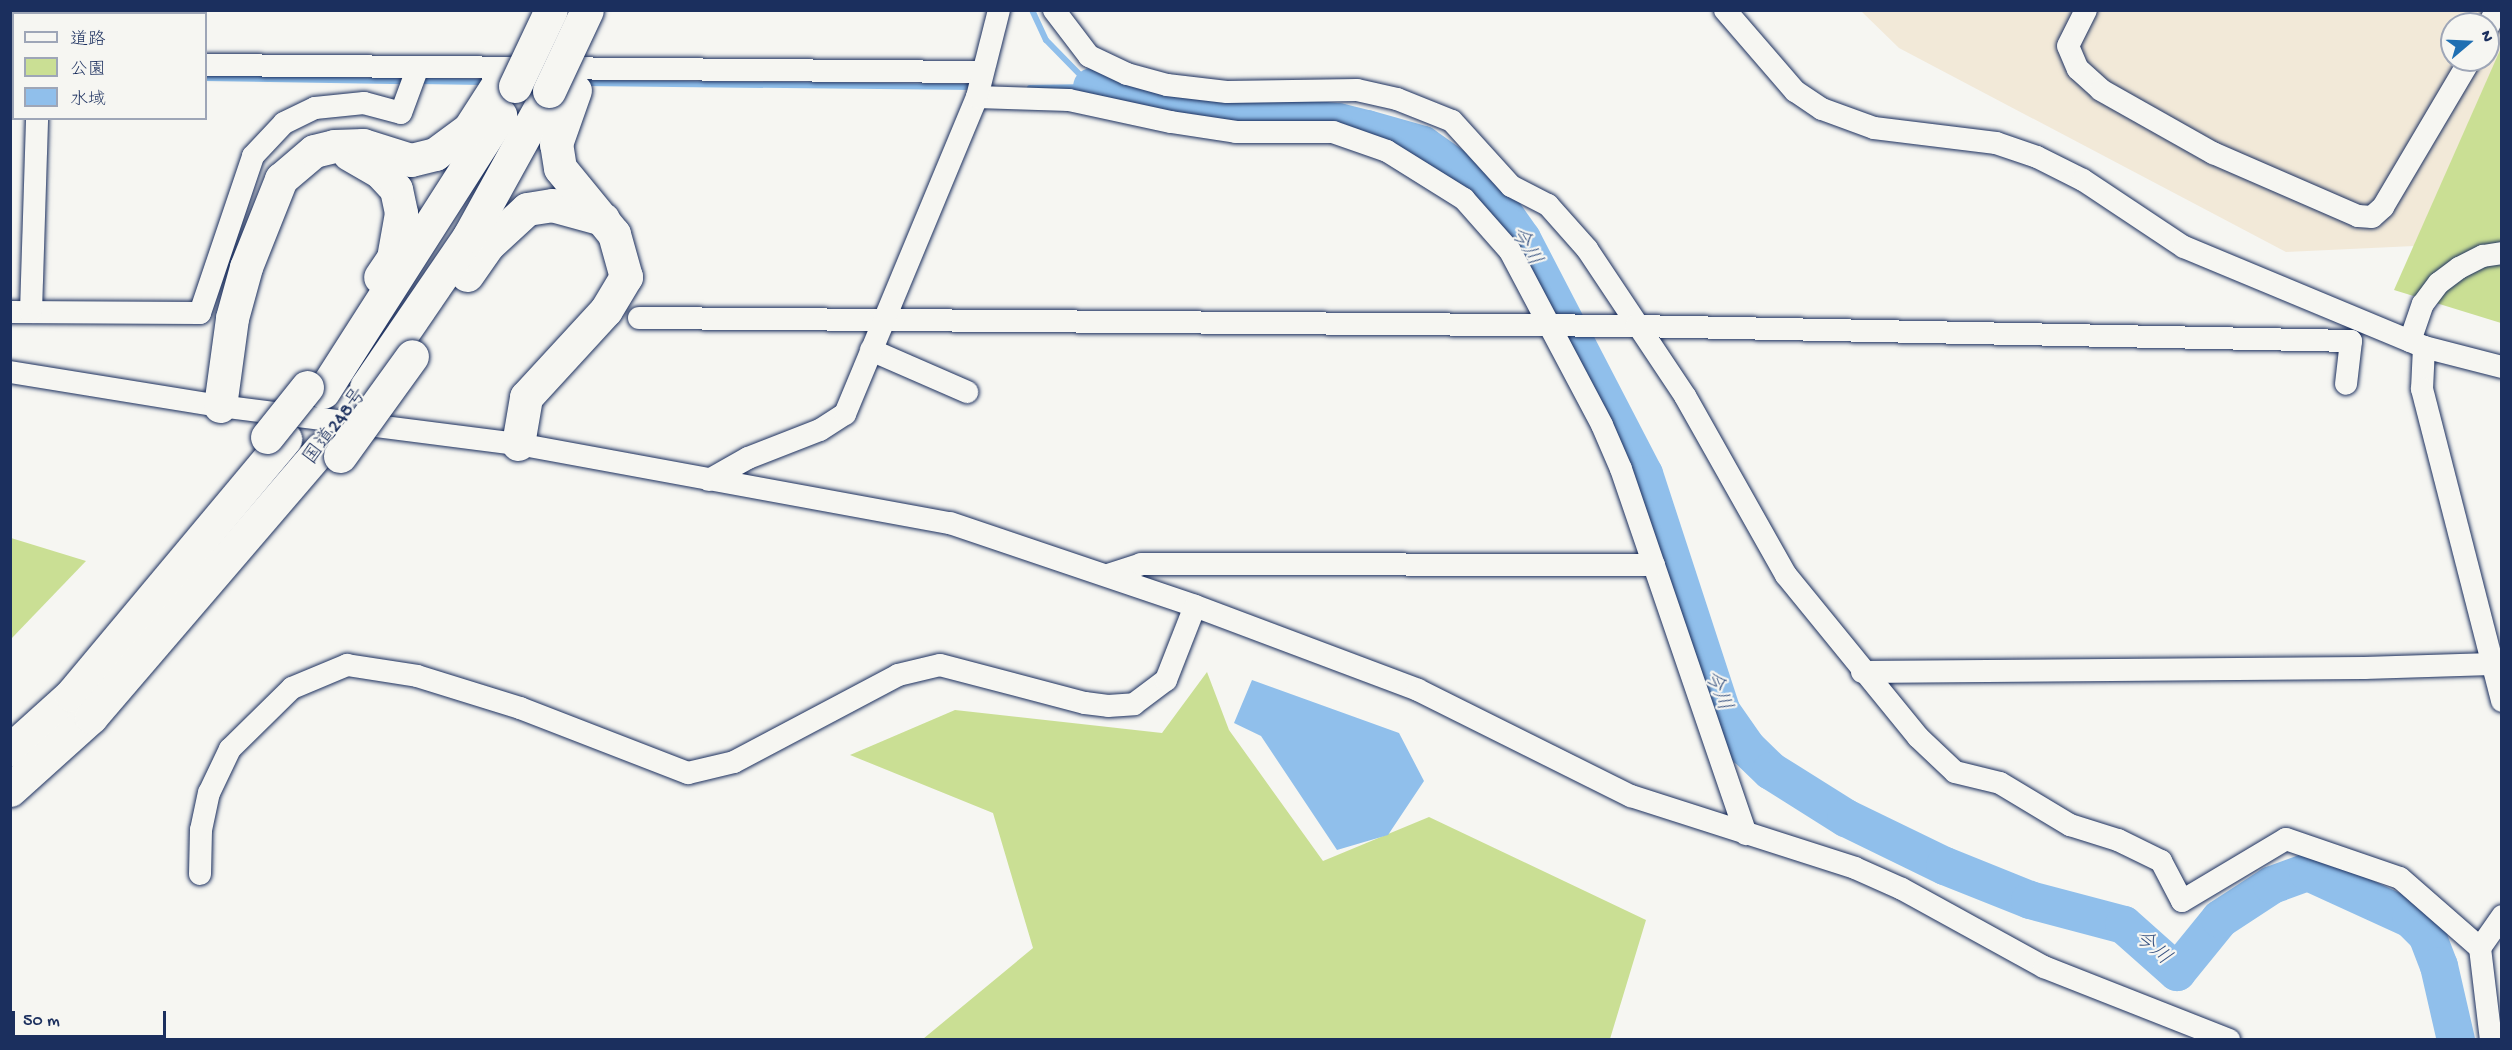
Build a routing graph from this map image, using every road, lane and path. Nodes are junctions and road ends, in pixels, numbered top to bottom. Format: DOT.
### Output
graph roads {
  1 [pos="587,10"];
  2 [pos="611,10"];
  3 [pos="999,10"];
  4 [pos="1054,10"];
  5 [pos="1725,10"];
  6 [pos="2086,10"];
  7 [pos="545,23"];
  8 [pos="207,65"];
  9 [pos="418,67"];
  10 [pos="982,72"];
  11 [pos="2463,72"];
  12 [pos="505,87"];
  13 [pos="562,91"];
  14 [pos="977,97"];
  15 [pos="37,120"];
  16 [pos="334,146"];
  17 [pos="604,220"];
  18 [pos="2502,253"];
  19 [pos="21,312"];
  20 [pos="639,318"];
  21 [pos="882,321"];
  22 [pos="1551,325"];
  23 [pos="1636,326"];
  24 [pos="2417,344"];
  25 [pos="871,350"];
  26 [pos="2502,366"];
  27 [pos="10,372"];
  28 [pos="2346,384"];
  29 [pos="315,389"];
  30 [pos="967,392"];
  31 [pos="220,406"];
  32 [pos="518,444"];
  33 [pos="330,452"];
  34 [pos="709,480"];
  35 [pos="1654,565"];
  36 [pos="1108,575"];
  37 [pos="1196,606"];
  38 [pos="2492,664"];
  39 [pos="1862,672"];
  40 [pos="2502,701"];
  41 [pos="10,750"];
  42 [pos="10,789"];
  43 [pos="1746,834"];
  44 [pos="200,874"];
  45 [pos="2502,916"];
  46 [pos="2480,948"];
  47 [pos="2229,1040"];
  48 [pos="2491,1040"];
  1 -- 13 [label="highway, 国道248号, bridge"];
  2 -- 13 [label="highway"];
  3 -- 10 [label="street"];
  4 -- 23 [label="street"];
  5 -- 24 [label="street"];
  6 -- 11 [label="street"];
  7 -- 12 [label="highway, 国道248号, bridge"];
  8 -- 9 [label="street"];
  9 -- 10 [label="street"];
  9 -- 19 [label="street"];
  10 -- 14 [label="street"];
  12 -- 16 [label="highway"];
  12 -- 29 [label="highway, 国道248号"];
  13 -- 17 [label="highway"];
  13 -- 33 [label="highway, 国道248号"];
  14 -- 21 [label="street"];
  14 -- 22 [label="street"];
  15 -- 19 [label="street"];
  16 -- 29 [label="highway"];
  16 -- 31 [label="highway"];
  17 -- 32 [label="highway"];
  17 -- 33 [label="highway, bridge"];
  18 -- 24 [label="street"];
  20 -- 21 [label="street"];
  21 -- 22 [label="street"];
  21 -- 25 [label="street"];
  22 -- 23 [label="street"];
  22 -- 35 [label="street"];
  23 -- 28 [label="street"];
  23 -- 39 [label="street"];
  24 -- 26 [label="street"];
  24 -- 38 [label="street"];
  25 -- 30 [label="street"];
  25 -- 34 [label="street"];
  27 -- 31 [label="street"];
  29 -- 41 [label="highway, 国道248号"];
  31 -- 32 [label="street"];
  32 -- 34 [label="street"];
  33 -- 42 [label="highway, 国道248号"];
  34 -- 36 [label="street"];
  35 -- 36 [label="street"];
  35 -- 43 [label="street"];
  36 -- 37 [label="street"];
  37 -- 43 [label="street"];
  37 -- 44 [label="street"];
  38 -- 39 [label="street"];
  38 -- 40 [label="street"];
  39 -- 46 [label="street"];
  43 -- 47 [label="street"];
  45 -- 46 [label="street"];
  46 -- 48 [label="street"];
}
